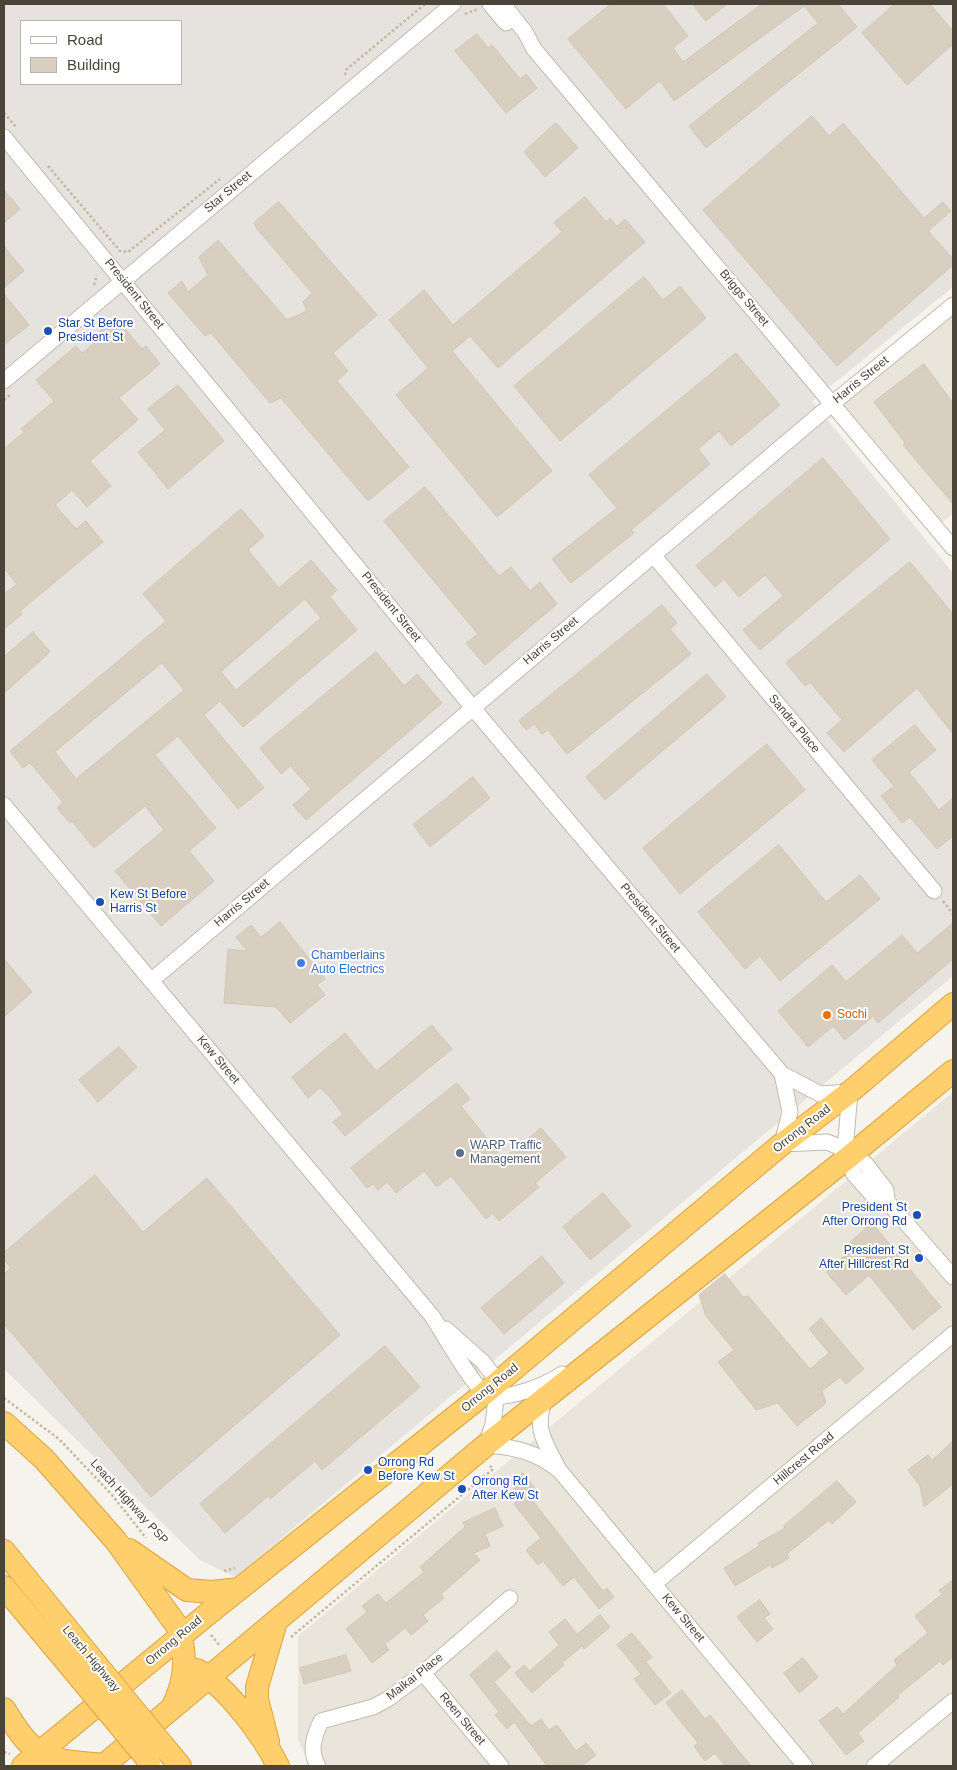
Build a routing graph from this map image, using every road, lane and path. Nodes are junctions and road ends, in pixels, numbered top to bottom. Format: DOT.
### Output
graph roads {
  1 [pos="425,4"];
  2 [pos="452,4"];
  3 [pos="490,4"];
  4 [pos="503,4"];
  5 [pos="534,49"];
  6 [pos="342,82"];
  7 [pos="4,112"];
  8 [pos="22,134"];
  9 [pos="4,137"];
  10 [pos="46,164"];
  11 [pos="227,173"];
  12 [pos="123,280"];
  13 [pos="953,305"];
  14 [pos="4,381"];
  15 [pos="833,403"];
  16 [pos="953,548"];
  17 [pos="654,556"];
  18 [pos="472,708"];
  19 [pos="4,805"];
  20 [pos="934,891"];
  21 [pos="152,980"];
  22 [pos="953,1004"];
  23 [pos="953,1071"];
  24 [pos="782,1074"];
  25 [pos="850,1092"];
  26 [pos="782,1144"];
  27 [pos="850,1156"];
  28 [pos="953,1278"];
  29 [pos="650,1314"];
  30 [pos="953,1334"];
  31 [pos="493,1390"];
  32 [pos="4,1398"];
  33 [pos="544,1399"];
  34 [pos="4,1423"];
  35 [pos="486,1445"];
  36 [pos="493,1469"];
  37 [pos="560,1471"];
  38 [pos="147,1539"];
  39 [pos="116,1541"];
  40 [pos="4,1551"];
  41 [pos="241,1566"];
  42 [pos="220,1573"];
  43 [pos="654,1584"];
  44 [pos="4,1587"];
  45 [pos="239,1589"];
  46 [pos="510,1598"];
  47 [pos="199,1621"];
  48 [pos="281,1631"];
  49 [pos="181,1636"];
  50 [pos="231,1660"];
  51 [pos="186,1665"];
  52 [pos="140,1670"];
  53 [pos="88,1671"];
  54 [pos="423,1673"];
  55 [pos="210,1677"];
  56 [pos="953,1701"];
  57 [pos="4,1710"];
  58 [pos="171,1710"];
  59 [pos="76,1722"];
  60 [pos="25,1753"];
  61 [pos="155,1758"];
  62 [pos="274,1758"];
  63 [pos="65,1763"];
  64 [pos="104,1766"];
  65 [pos="180,1766"];
  66 [pos="318,1766"];
  67 [pos="501,1766"];
  68 [pos="805,1766"];
  69 [pos="874,1766"];
  1 -- 6 [label="path"];
  2 -- 12 [label="street, Star Street"];
  3 -- 5 [label="street, Briggs Street"];
  4 -- 5 [label="street, Briggs Street"];
  5 -- 15 [label="street, Briggs Street"];
  7 -- 8 [label="path"];
  9 -- 12 [label="street, President Street"];
  10 -- 11 [label="path"];
  12 -- 14 [label="street, Star Street"];
  12 -- 18 [label="street, President Street"];
  13 -- 15 [label="street, Harris Street"];
  15 -- 16 [label="street, Briggs Street"];
  15 -- 17 [label="street, Harris Street"];
  17 -- 18 [label="street, Harris Street"];
  17 -- 20 [label="street, Sandra Place"];
  18 -- 21 [label="street, Harris Street"];
  18 -- 24 [label="street, President Street"];
  19 -- 21 [label="street, Kew Street"];
  21 -- 31 [label="street, Kew Street"];
  22 -- 25 [label="highway, Orrong Road"];
  23 -- 27 [label="highway"];
  24 -- 25 [label="street, President Street"];
  24 -- 26 [label="street, President Street"];
  25 -- 26 [label="highway, Orrong Road"];
  25 -- 27 [label="street"];
  26 -- 27 [label="street"];
  26 -- 31 [label="highway, Orrong Road"];
  27 -- 28 [label="street"];
  27 -- 29 [label="highway"];
  29 -- 31 [label="street"];
  29 -- 33 [label="highway"];
  30 -- 43 [label="street, Hillcrest Road"];
  31 -- 35 [label="street"];
  31 -- 45 [label="highway, Orrong Road"];
  32 -- 38 [label="path, Leach Highway PSP"];
  33 -- 35 [label="highway"];
  33 -- 37 [label="street, Kew Street"];
  34 -- 39 [label="highway"];
  35 -- 37 [label="street, Kew Street"];
  35 -- 48 [label="highway"];
  36 -- 48 [label="path"];
  37 -- 43 [label="street, Kew Street"];
  39 -- 45 [label="highway"];
  39 -- 49 [label="highway"];
  40 -- 53 [label="highway, Leach Highway"];
  41 -- 42 [label="path"];
  43 -- 68 [label="street, Kew Street"];
  44 -- 53 [label="highway, Leach Highway"];
  45 -- 47 [label="highway, Orrong Road"];
  46 -- 54 [label="street, Maikai Place"];
  47 -- 49 [label="highway, Orrong Road"];
  47 -- 50 [label="path"];
  48 -- 50 [label="highway"];
  48 -- 62 [label="highway"];
  49 -- 51 [label="highway"];
  49 -- 52 [label="highway, Orrong Road"];
  50 -- 55 [label="highway"];
  51 -- 52 [label="highway"];
  51 -- 55 [label="highway"];
  51 -- 58 [label="highway"];
  52 -- 59 [label="highway, Orrong Road"];
  53 -- 61 [label="highway, Leach Highway, bridge"];
  54 -- 66 [label="street, Maikai Place"];
  54 -- 67 [label="street, Reen Street"];
  55 -- 58 [label="highway"];
  55 -- 62 [label="highway"];
  56 -- 69 [label="street"];
  57 -- 60 [label="highway"];
  58 -- 64 [label="highway"];
  59 -- 60 [label="highway, Orrong Road"];
  59 -- 63 [label="highway"];
  60 -- 63 [label="highway"];
  61 -- 65 [label="highway, Leach Highway"];
  63 -- 64 [label="highway"];
}
